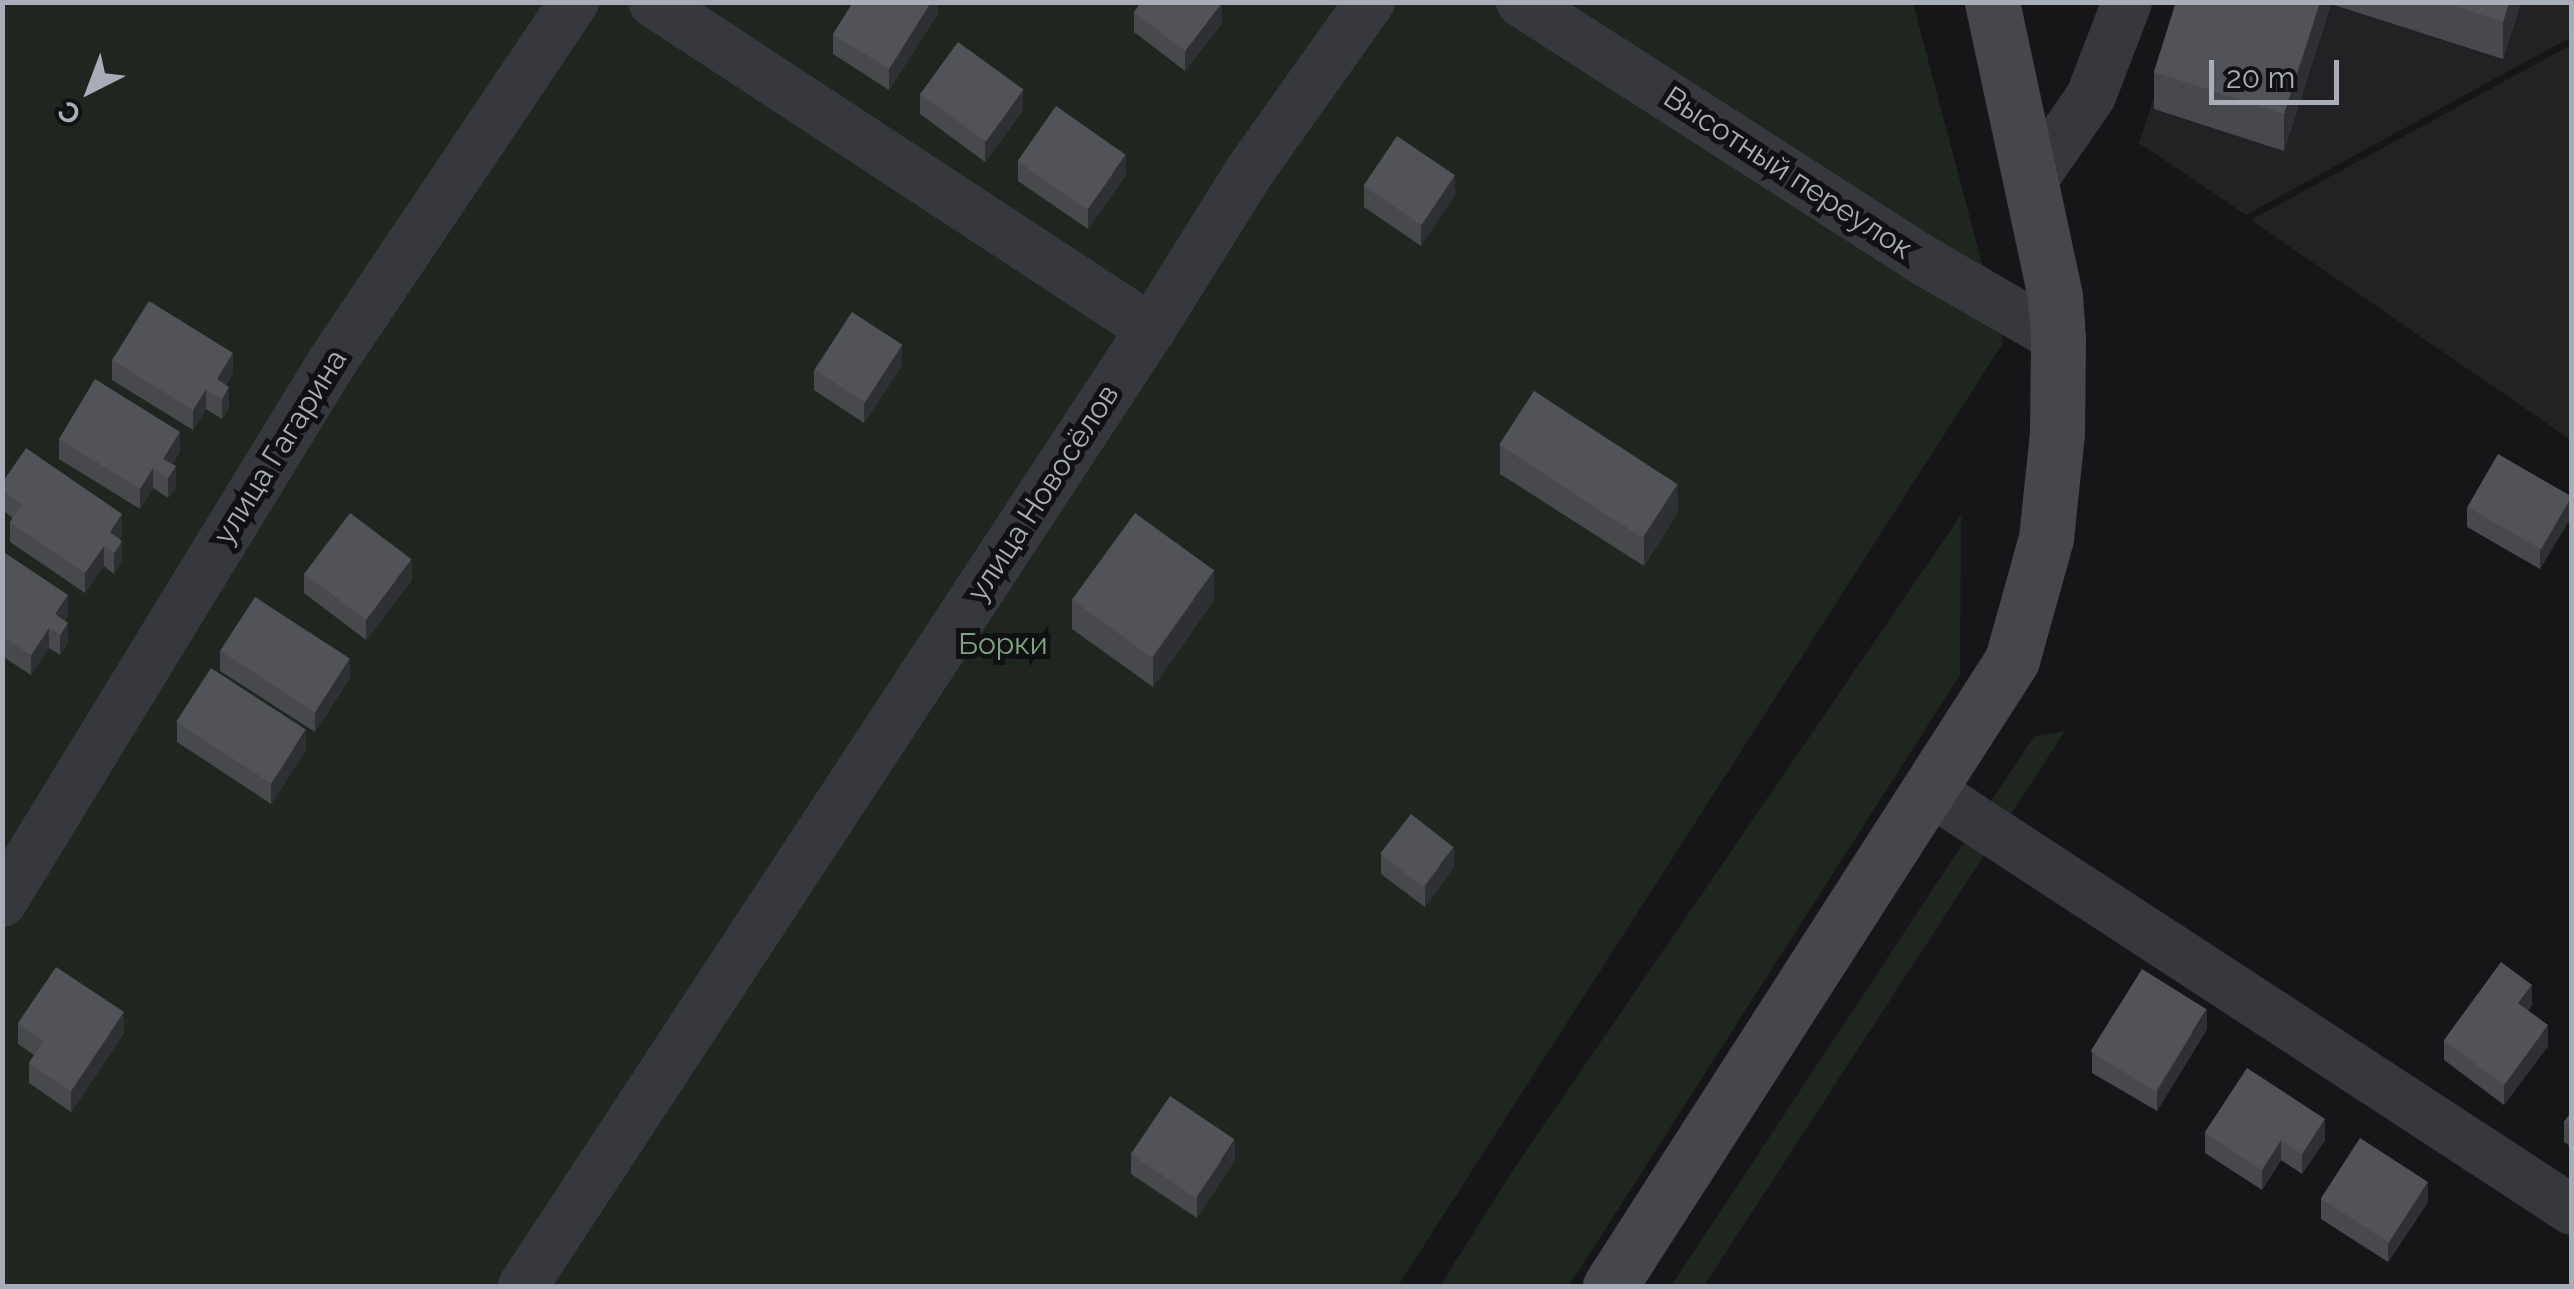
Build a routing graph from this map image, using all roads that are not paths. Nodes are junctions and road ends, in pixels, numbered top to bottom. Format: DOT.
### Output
graph roads {
  1 [pos="574,2"];
  2 [pos="653,2"];
  3 [pos="1370,2"];
  4 [pos="1521,2"];
  5 [pos="1992,2"];
  6 [pos="2127,2"];
  7 [pos="2032,181"];
  8 [pos="1151,329"];
  9 [pos="2058,338"];
  10 [pos="1929,790"];
  11 [pos="2,902"];
  12 [pos="2572,1210"];
  13 [pos="522,1286"];
  14 [pos="1610,1286"];
  1 -- 11 [label="street, улица Гагарина"];
  2 -- 8 [label="street"];
  3 -- 8 [label="street, улица Новосёлов"];
  4 -- 9 [label="street, Высотный переулок"];
  5 -- 7 [label="street"];
  6 -- 7 [label="street"];
  7 -- 9 [label="street"];
  8 -- 13 [label="street, улица Новосёлов"];
  9 -- 10 [label="street"];
  10 -- 12 [label="street"];
  10 -- 14 [label="street"];
}
